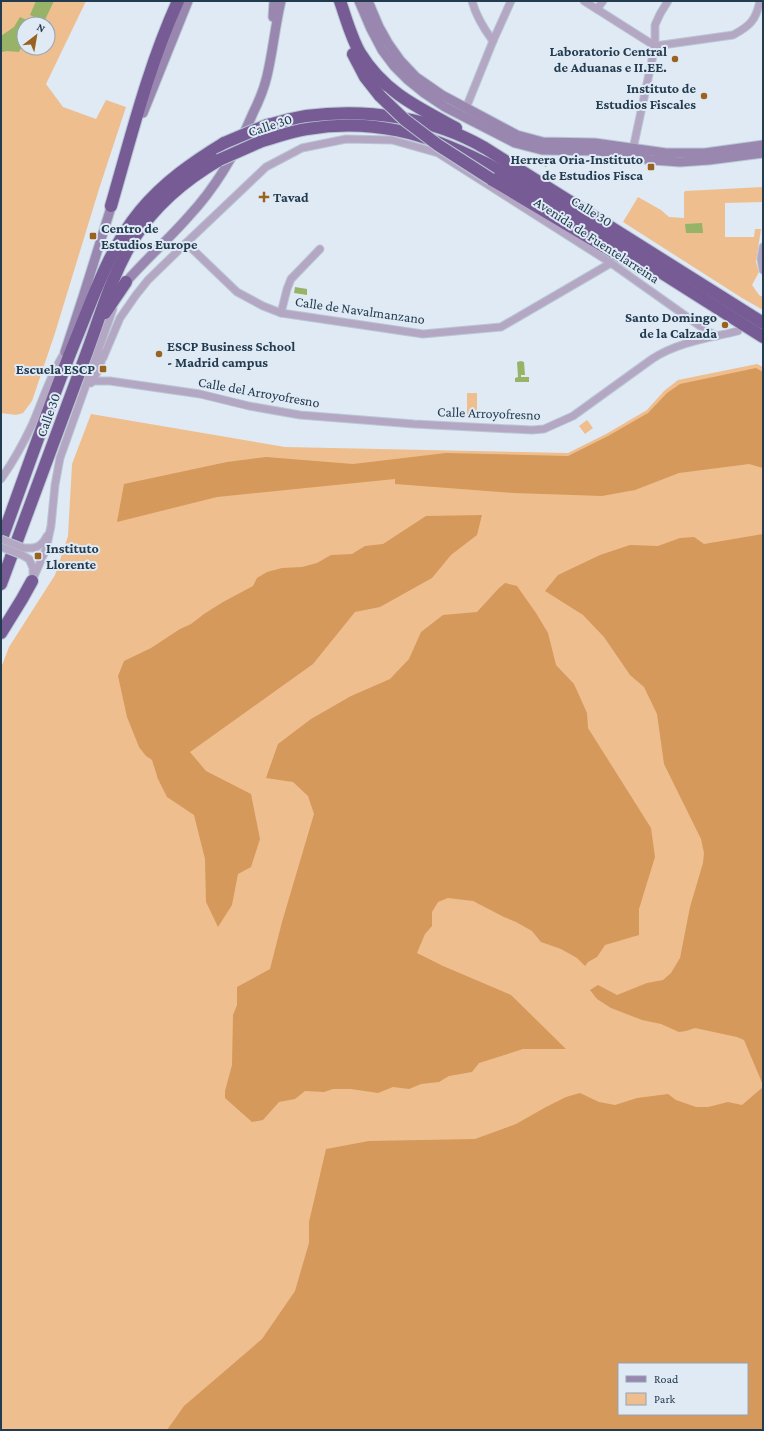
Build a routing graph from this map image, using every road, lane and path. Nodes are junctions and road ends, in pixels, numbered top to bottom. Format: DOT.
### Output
graph roads {
  1 [pos="178,1"];
  2 [pos="188,1"];
  3 [pos="191,1"];
  4 [pos="274,1"];
  5 [pos="280,1"];
  6 [pos="332,1"];
  7 [pos="340,1"];
  8 [pos="359,1"];
  9 [pos="368,1"];
  10 [pos="472,1"];
  11 [pos="511,1"];
  12 [pos="584,1"];
  13 [pos="603,1"];
  14 [pos="668,1"];
  15 [pos="760,1"];
  16 [pos="598,10"];
  17 [pos="180,18"];
  18 [pos="346,29"];
  19 [pos="493,41"];
  20 [pos="273,43"];
  21 [pos="655,46"];
  22 [pos="466,108"];
  23 [pos="476,143"];
  24 [pos="763,145"];
  25 [pos="633,149"];
  26 [pos="763,153"];
  27 [pos="111,206"];
  28 [pos="186,243"];
  29 [pos="763,247"];
  30 [pos="320,250"];
  31 [pos="611,263"];
  32 [pos="763,270"];
  33 [pos="126,282"];
  34 [pos="281,313"];
  35 [pos="110,318"];
  36 [pos="763,323"];
  37 [pos="96,327"];
  38 [pos="701,327"];
  39 [pos="743,330"];
  40 [pos="717,336"];
  41 [pos="763,337"];
  42 [pos="706,339"];
  43 [pos="65,352"];
  44 [pos="103,358"];
  45 [pos="97,374"];
  46 [pos="61,376"];
  47 [pos="93,381"];
  48 [pos="110,382"];
  49 [pos="85,391"];
  50 [pos="380,421"];
  51 [pos="1,479"];
  52 [pos="51,526"];
  53 [pos="1,540"];
  54 [pos="1,547"];
  55 [pos="32,581"];
  56 [pos="1,584"];
  57 [pos="1,632"];
  1 -- 27 [label="highway"];
  2 -- 17 [label="main road"];
  3 -- 17 [label="main road"];
  4 -- 20 [label="main road"];
  5 -- 20 [label="main road"];
  6 -- 18 [label="highway"];
  7 -- 18 [label="highway"];
  8 -- 26 [label="main road"];
  9 -- 22 [label="main road"];
  10 -- 19 [label="street"];
  11 -- 19 [label="street"];
  12 -- 16 [label="street"];
  13 -- 16 [label="street"];
  14 -- 21 [label="street"];
  15 -- 21 [label="street"];
  16 -- 21 [label="street"];
  17 -- 27 [label="main road"];
  18 -- 23 [label="highway"];
  18 -- 39 [label="highway, bridge"];
  19 -- 22 [label="street"];
  20 -- 33 [label="main road"];
  21 -- 25 [label="street"];
  22 -- 25 [label="main road"];
  23 -- 36 [label="highway, Calle 30"];
  23 -- 46 [label="highway, Calle 30, bridge"];
  24 -- 25 [label="main road"];
  27 -- 43 [label="main road"];
  28 -- 31 [label="street, Avenida de Fuentelarreina"];
  28 -- 34 [label="street, Calle de Navalmanzano"];
  28 -- 44 [label="street, Avenida de Fuentelarreina"];
  29 -- 32 [label="street"];
  30 -- 34 [label="street, Calle de Navalmanzano"];
  31 -- 34 [label="street, Calle de Navalmanzano"];
  31 -- 38 [label="street, Avenida de Fuentelarreina"];
  33 -- 35 [label="street"];
  33 -- 37 [label="highway"];
  35 -- 44 [label="street, Avenida de Fuentelarreina"];
  35 -- 49 [label="street"];
  37 -- 39 [label="highway, Calle 30, bridge"];
  37 -- 56 [label="highway, Calle 30"];
  38 -- 40 [label="street, Avenida de Fuentelarreina"];
  38 -- 42 [label="street"];
  39 -- 40 [label="street, Calle Arroyofresno"];
  39 -- 41 [label="highway, Calle 30"];
  40 -- 42 [label="street, Calle Arroyofresno"];
  42 -- 50 [label="street, Calle Arroyofresno"];
  43 -- 46 [label="highway"];
  43 -- 51 [label="street"];
  44 -- 45 [label="street, Avenida de Fuentelarreina"];
  45 -- 47 [label="street, Avenida de Fuentelarreina"];
  45 -- 48 [label="street, Calle del Arroyofresno"];
  46 -- 53 [label="highway, Calle 30"];
  47 -- 48 [label="street, Calle del Arroyofresno"];
  47 -- 49 [label="street, Avenida de Fuentelarreina"];
  48 -- 50 [label="street, Calle del Arroyofresno"];
  49 -- 52 [label="street"];
  52 -- 53 [label="street, bridge"];
  52 -- 55 [label="street"];
  54 -- 55 [label="street, bridge"];
  55 -- 57 [label="highway"];
}
